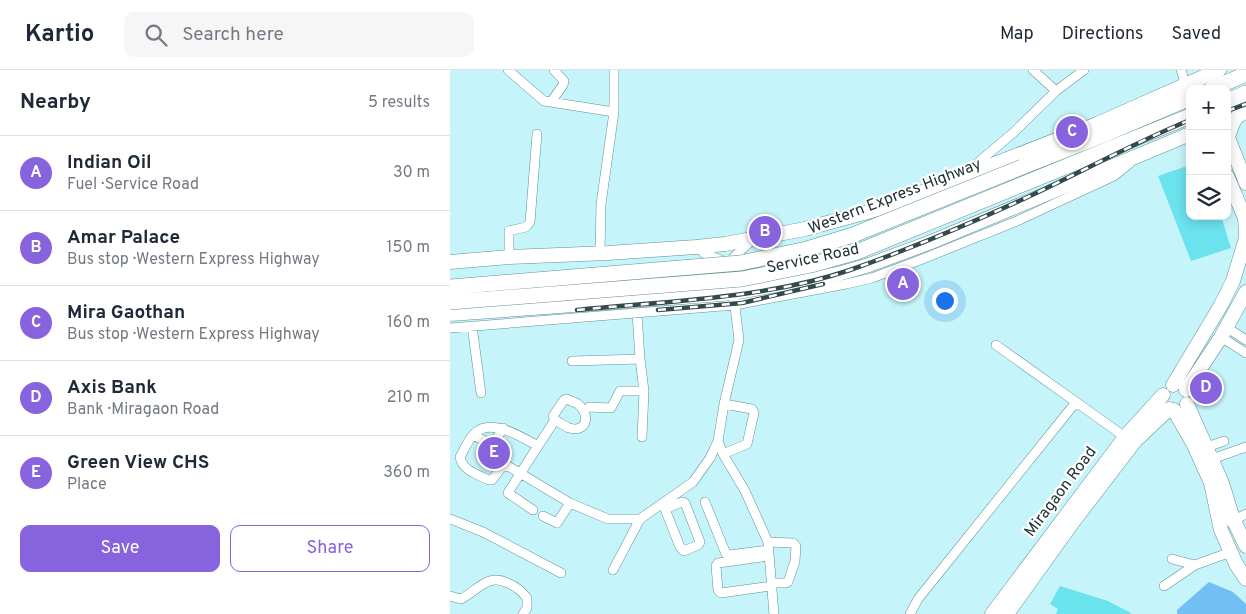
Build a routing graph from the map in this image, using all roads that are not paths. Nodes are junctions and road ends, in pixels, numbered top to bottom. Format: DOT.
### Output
graph roads {
  1 [pos="508,70"];
  2 [pos="554,70"];
  3 [pos="614,70"];
  4 [pos="1033,70"];
  5 [pos="1084,70"];
  6 [pos="1219,70"];
  7 [pos="1246,74"];
  8 [pos="1191,85"];
  9 [pos="1220,85"];
  10 [pos="1186,87"];
  11 [pos="1186,88"];
  12 [pos="1056,91"];
  13 [pos="1246,93"];
  14 [pos="1231,100"];
  15 [pos="551,102"];
  16 [pos="614,112"];
  17 [pos="1246,112"];
  18 [pos="1186,118"];
  19 [pos="1230,130"];
  20 [pos="537,134"];
  21 [pos="1186,136"];
  22 [pos="1231,145"];
  23 [pos="1245,177"];
  24 [pos="959,178"];
  25 [pos="1231,185"];
  26 [pos="1246,237"];
  27 [pos="752,239"];
  28 [pos="696,247"];
  29 [pos="600,253"];
  30 [pos="509,257"];
  31 [pos="450,262"];
  32 [pos="729,275"];
  33 [pos="450,287"];
  34 [pos="1246,292"];
  35 [pos="734,299"];
  36 [pos="450,302"];
  37 [pos="672,305"];
  38 [pos="637,313"];
  39 [pos="450,314"];
  40 [pos="492,318"];
  41 [pos="472,326"];
  42 [pos="450,328"];
  43 [pos="1224,332"];
  44 [pos="1246,340"];
  45 [pos="996,345"];
  46 [pos="1246,353"];
  47 [pos="640,359"];
  48 [pos="572,361"];
  49 [pos="644,392"];
  50 [pos="481,393"];
  51 [pos="1182,393"];
  52 [pos="1163,395"];
  53 [pos="1076,402"];
  54 [pos="724,404"];
  55 [pos="589,407"];
  56 [pos="1172,409"];
  57 [pos="554,420"];
  58 [pos="504,428"];
  59 [pos="472,435"];
  60 [pos="642,437"];
  61 [pos="1125,437"];
  62 [pos="718,441"];
  63 [pos="1224,441"];
  64 [pos="538,446"];
  65 [pos="1246,447"];
  66 [pos="1210,453"];
  67 [pos="723,454"];
  68 [pos="521,473"];
  69 [pos="705,502"];
  70 [pos="570,503"];
  71 [pos="664,506"];
  72 [pos="532,510"];
  73 [pos="543,516"];
  74 [pos="1240,516"];
  75 [pos="450,519"];
  76 [pos="640,519"];
  77 [pos="1221,530"];
  78 [pos="1246,546"];
  79 [pos="769,549"];
  80 [pos="1231,552"];
  81 [pos="1172,559"];
  82 [pos="1195,565"];
  83 [pos="613,570"];
  84 [pos="561,573"];
  85 [pos="1246,579"];
  86 [pos="771,585"];
  87 [pos="1164,586"];
  88 [pos="450,596"];
  89 [pos="523,614"];
  90 [pos="774,614"];
  91 [pos="910,614"];
  92 [pos="992,614"];
  93 [pos="1007,614"];
  1 -- 15 [label="street"];
  2 -- 15 [label="street"];
  3 -- 16 [label="street"];
  4 -- 12 [label="street"];
  5 -- 12 [label="street"];
  6 -- 8 [label="main road"];
  7 -- 9 [label="highway"];
  10 -- 24 [label="main road"];
  11 -- 33 [label="highway, Western Express Highway, bridge"];
  12 -- 24 [label="street"];
  13 -- 14 [label="highway"];
  15 -- 16 [label="street"];
  16 -- 29 [label="street"];
  17 -- 19 [label="main road"];
  18 -- 36 [label="highway, bridge"];
  20 -- 30 [label="street"];
  21 -- 35 [label="main road, Service Road"];
  22 -- 23 [label="main road"];
  24 -- 27 [label="main road"];
  25 -- 26 [label="main road"];
  26 -- 51 [label="main road"];
  27 -- 28 [label="main road"];
  27 -- 32 [label="street"];
  28 -- 29 [label="main road"];
  28 -- 32 [label="street"];
  29 -- 30 [label="main road"];
  30 -- 31 [label="main road"];
  32 -- 35 [label="street"];
  34 -- 43 [label="main road"];
  35 -- 37 [label="main road, Service Road"];
  35 -- 54 [label="street"];
  37 -- 38 [label="street"];
  37 -- 40 [label="main road, Service Road"];
  38 -- 40 [label="street"];
  38 -- 47 [label="street"];
  39 -- 40 [label="main road, Service Road"];
  40 -- 41 [label="street"];
  41 -- 42 [label="street"];
  41 -- 50 [label="street"];
  43 -- 44 [label="street"];
  43 -- 46 [label="street"];
  43 -- 51 [label="main road"];
  45 -- 53 [label="street"];
  47 -- 48 [label="street"];
  47 -- 49 [label="street"];
  49 -- 55 [label="street"];
  49 -- 60 [label="street"];
  51 -- 52 [label="main road, Miragaon Road"];
  51 -- 56 [label="main road, Miragaon Road"];
  51 -- 66 [label="main road"];
  52 -- 56 [label="main road"];
  52 -- 61 [label="main road, Miragaon Road"];
  53 -- 61 [label="street"];
  53 -- 91 [label="street"];
  54 -- 62 [label="street"];
  54 -- 67 [label="street"];
  56 -- 77 [label="main road"];
  56 -- 93 [label="main road, Miragaon Road"];
  57 -- 64 [label="street"];
  58 -- 59 [label="street"];
  58 -- 59 [label="street"];
  58 -- 64 [label="street"];
  59 -- 68 [label="street"];
  61 -- 92 [label="main road, Miragaon Road"];
  62 -- 67 [label="street"];
  62 -- 71 [label="street"];
  63 -- 66 [label="street"];
  64 -- 68 [label="street"];
  65 -- 66 [label="street"];
  66 -- 74 [label="main road"];
  67 -- 79 [label="street"];
  68 -- 70 [label="street"];
  68 -- 72 [label="street"];
  69 -- 79 [label="street"];
  70 -- 73 [label="street"];
  70 -- 76 [label="street"];
  71 -- 71 [label="street"];
  71 -- 76 [label="street"];
  74 -- 77 [label="street"];
  74 -- 78 [label="main road"];
  75 -- 84 [label="street"];
  76 -- 83 [label="street"];
  77 -- 80 [label="main road"];
  79 -- 86 [label="street"];
  79 -- 86 [label="street"];
  79 -- 86 [label="street"];
  80 -- 82 [label="street"];
  80 -- 85 [label="main road"];
  81 -- 82 [label="street"];
  82 -- 87 [label="street"];
  86 -- 90 [label="street"];
  88 -- 89 [label="street"];
}
